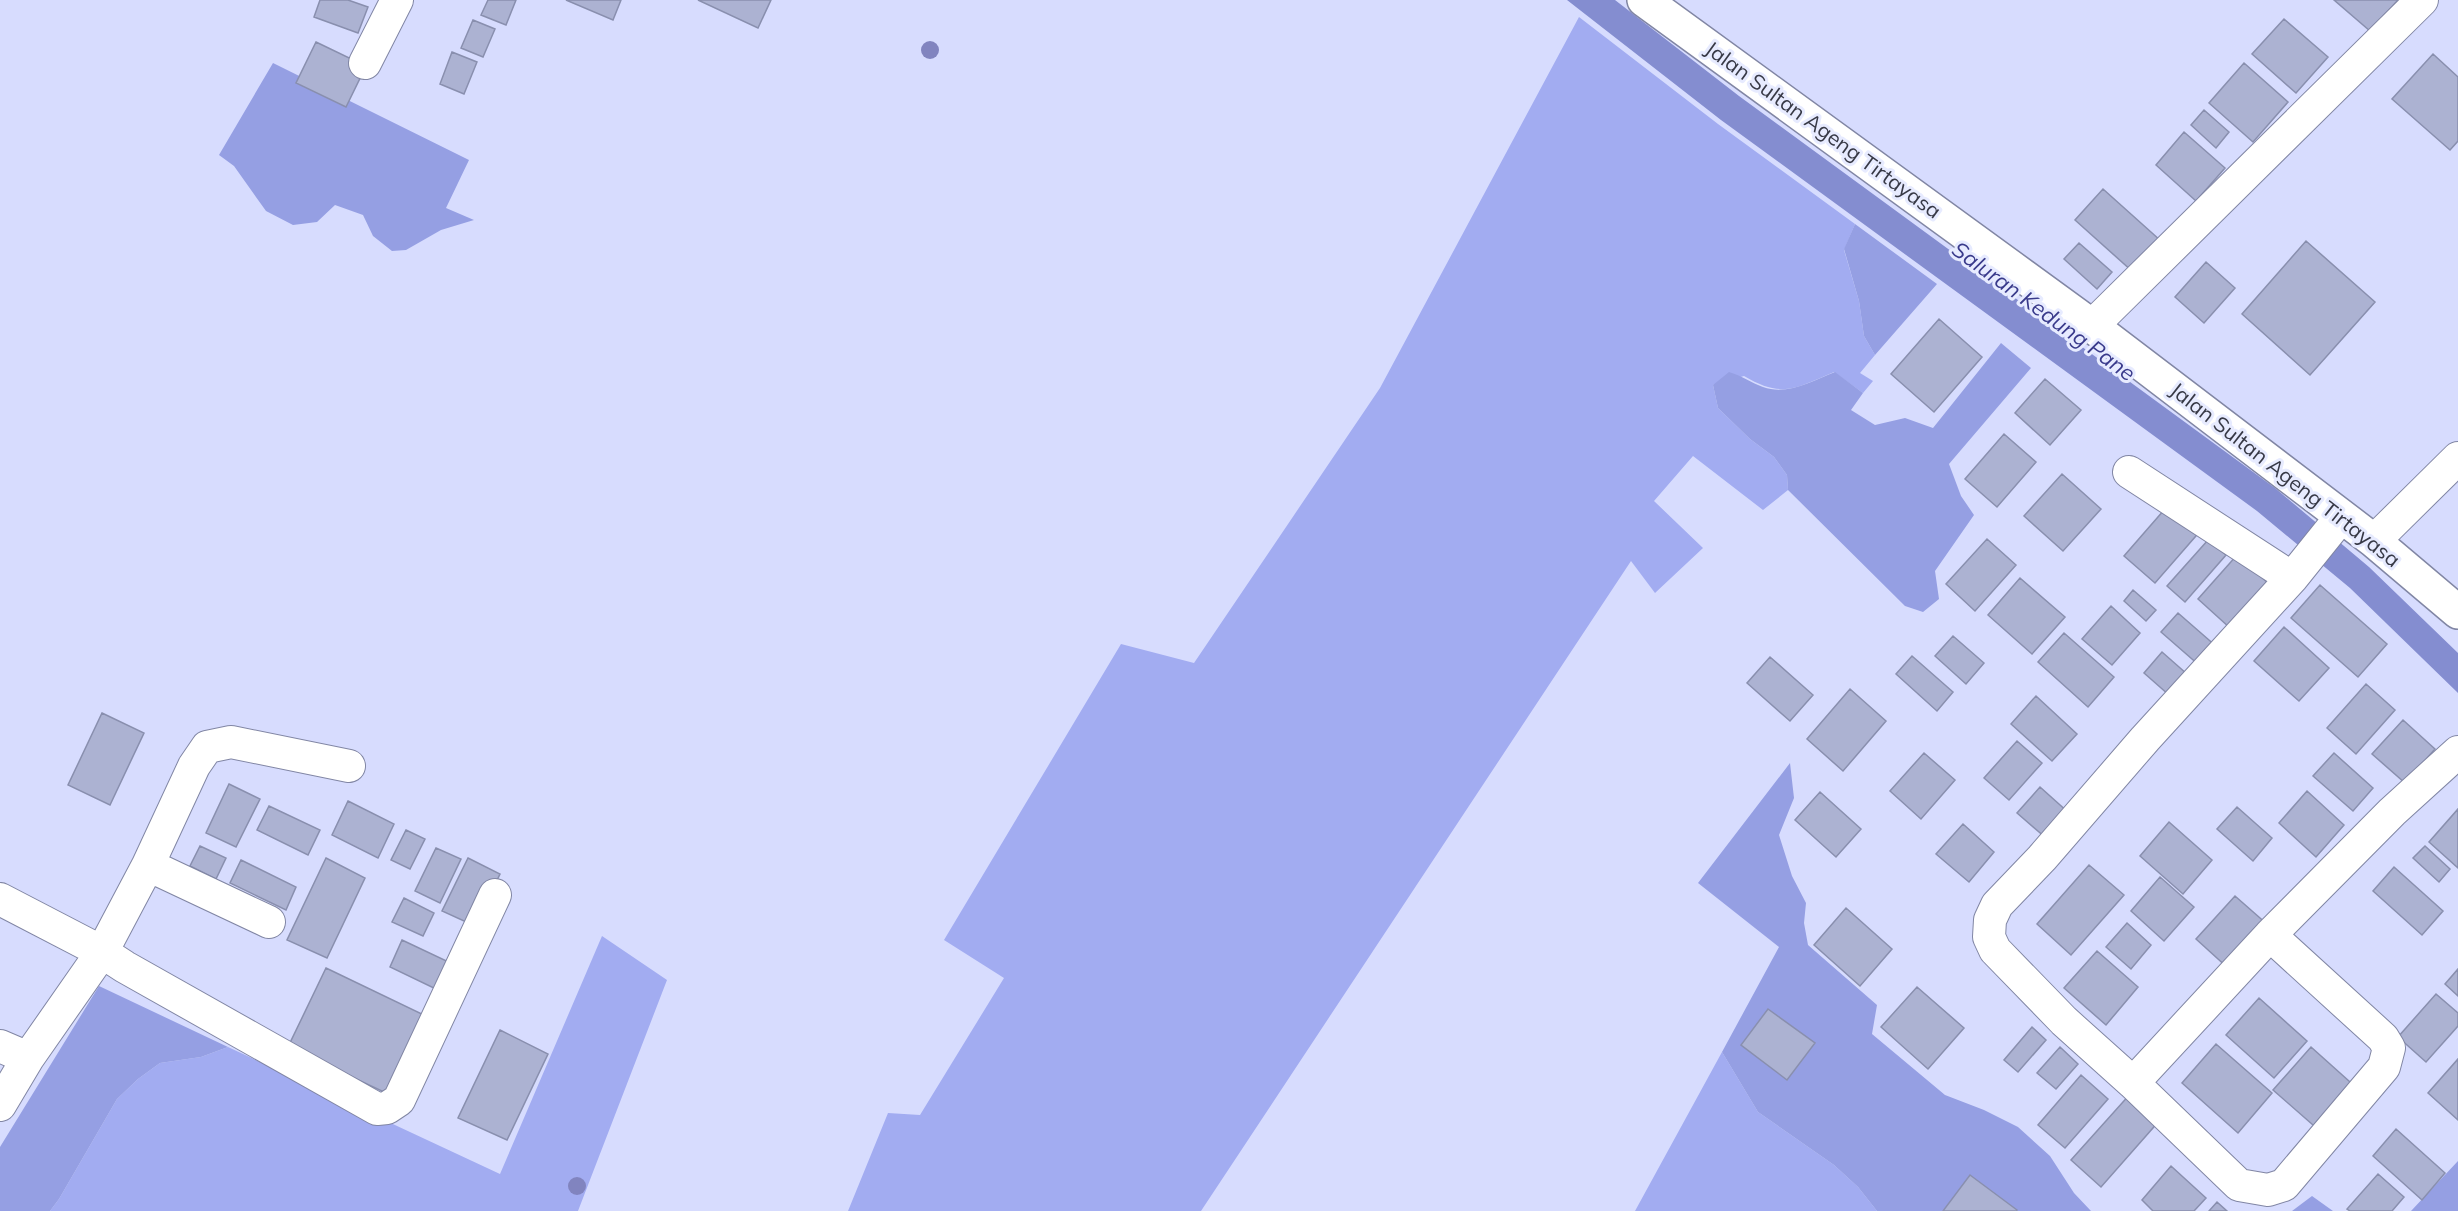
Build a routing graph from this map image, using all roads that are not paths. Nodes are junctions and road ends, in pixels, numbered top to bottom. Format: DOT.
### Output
graph roads {
  1 [pos="397,0"];
  2 [pos="1644,0"];
  3 [pos="2422,0"];
  4 [pos="365,63"];
  5 [pos="2092,326"];
  6 [pos="2458,458"];
  7 [pos="2129,472"];
  8 [pos="2338,521"];
  9 [pos="2374,542"];
  10 [pos="2298,570"];
  11 [pos="2458,612"];
  12 [pos="2458,752"];
  13 [pos="349,766"];
  14 [pos="148,865"];
  15 [pos="495,895"];
  16 [pos="0,899"];
  17 [pos="269,922"];
  18 [pos="2270,935"];
  19 [pos="102,952"];
  20 [pos="14,1052"];
  21 [pos="2133,1083"];
  22 [pos="0,1105"];
  1 -- 4 [label="street"];
  2 -- 5 [label="main road, Jalan Sultan Ageng Tirtayasa"];
  3 -- 5 [label="street"];
  5 -- 8 [label="main road, Jalan Sultan Ageng Tirtayasa"];
  6 -- 9 [label="street"];
  7 -- 10 [label="street"];
  8 -- 9 [label="main road, Jalan Sultan Ageng Tirtayasa"];
  8 -- 10 [label="street"];
  9 -- 11 [label="main road, Jalan Sultan Ageng Tirtayasa"];
  10 -- 21 [label="street"];
  12 -- 18 [label="street"];
  13 -- 14 [label="street"];
  14 -- 17 [label="street"];
  14 -- 19 [label="street"];
  15 -- 19 [label="street"];
  16 -- 19 [label="street"];
  18 -- 21 [label="street"];
  18 -- 21 [label="street"];
  19 -- 20 [label="street"];
  20 -- 22 [label="street"];
}
